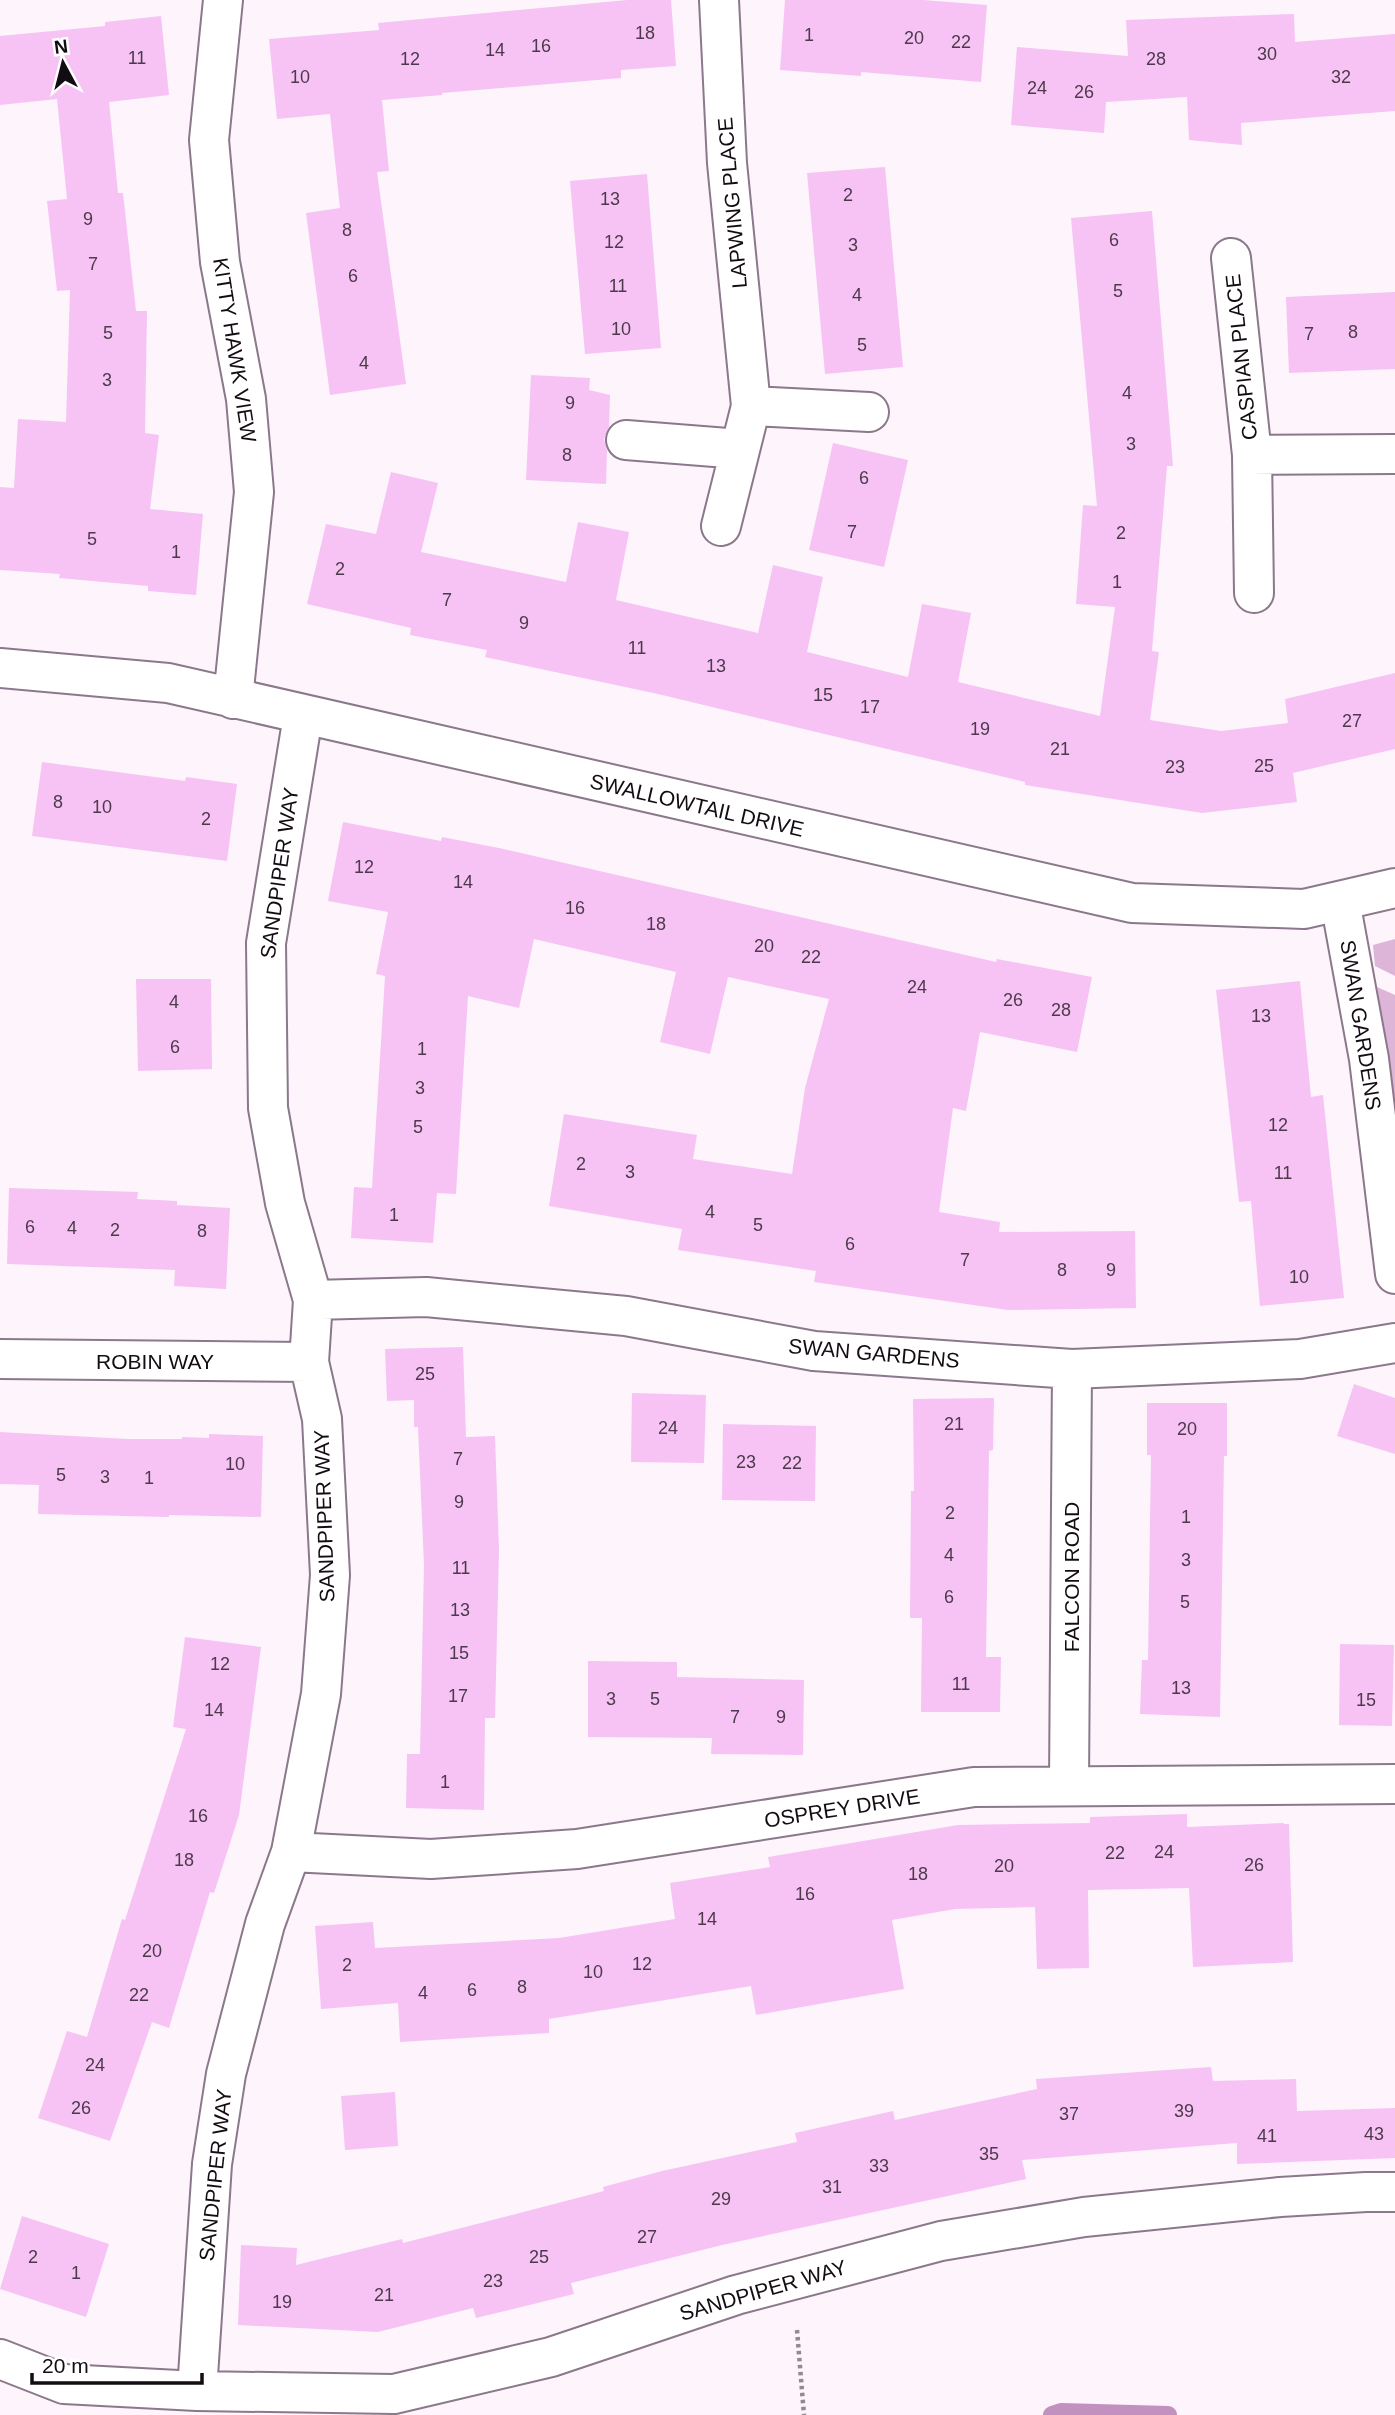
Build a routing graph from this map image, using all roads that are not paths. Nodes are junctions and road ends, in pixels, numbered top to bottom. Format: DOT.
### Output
graph roads {
  1 [pos="223,0"];
  2 [pos="719,0"];
  3 [pos="1231,258"];
  4 [pos="751,406"];
  5 [pos="869,412"];
  6 [pos="626,440"];
  7 [pos="740,449"];
  8 [pos="1395,454"];
  9 [pos="1252,455"];
  10 [pos="721,526"];
  11 [pos="1254,593"];
  12 [pos="0,668"];
  13 [pos="233,699"];
  14 [pos="303,716"];
  15 [pos="1395,888"];
  16 [pos="1340,901"];
  17 [pos="1395,1274"];
  18 [pos="313,1300"];
  19 [pos="1395,1343"];
  20 [pos="0,1359"];
  21 [pos="309,1362"];
  22 [pos="1072,1369"];
  23 [pos="1395,1784"];
  24 [pos="1069,1785"];
  25 [pos="291,1852"];
  26 [pos="1395,2192"];
  27 [pos="0,2359"];
  28 [pos="197,2391"];
  1 -- 13 [label="street, KITTY HAWK VIEW"];
  2 -- 4 [label="street, LAPWING PLACE"];
  3 -- 9 [label="street, CASPIAN PLACE"];
  4 -- 5 [label="street"];
  4 -- 7 [label="street, LAPWING PLACE"];
  6 -- 7 [label="street"];
  7 -- 10 [label="street, LAPWING PLACE"];
  8 -- 9 [label="street, CASPIAN PLACE"];
  9 -- 11 [label="street, CASPIAN PLACE"];
  12 -- 13 [label="street, SWALLOWTAIL DRIVE"];
  13 -- 14 [label="street, SWALLOWTAIL DRIVE"];
  14 -- 16 [label="street, SWALLOWTAIL DRIVE"];
  14 -- 18 [label="street, SANDPIPER WAY"];
  15 -- 16 [label="street, SWALLOWTAIL DRIVE"];
  16 -- 17 [label="street, SWAN GARDENS"];
  18 -- 21 [label="street, SANDPIPER WAY"];
  18 -- 22 [label="street, SWAN GARDENS"];
  19 -- 22 [label="street, SWAN GARDENS"];
  20 -- 21 [label="street, ROBIN WAY"];
  21 -- 25 [label="street, SANDPIPER WAY"];
  22 -- 24 [label="street, FALCON ROAD"];
  23 -- 24 [label="street, OSPREY DRIVE"];
  24 -- 25 [label="street, OSPREY DRIVE"];
  25 -- 28 [label="street, SANDPIPER WAY"];
  26 -- 28 [label="street, SANDPIPER WAY"];
  27 -- 28 [label="street"];
}
